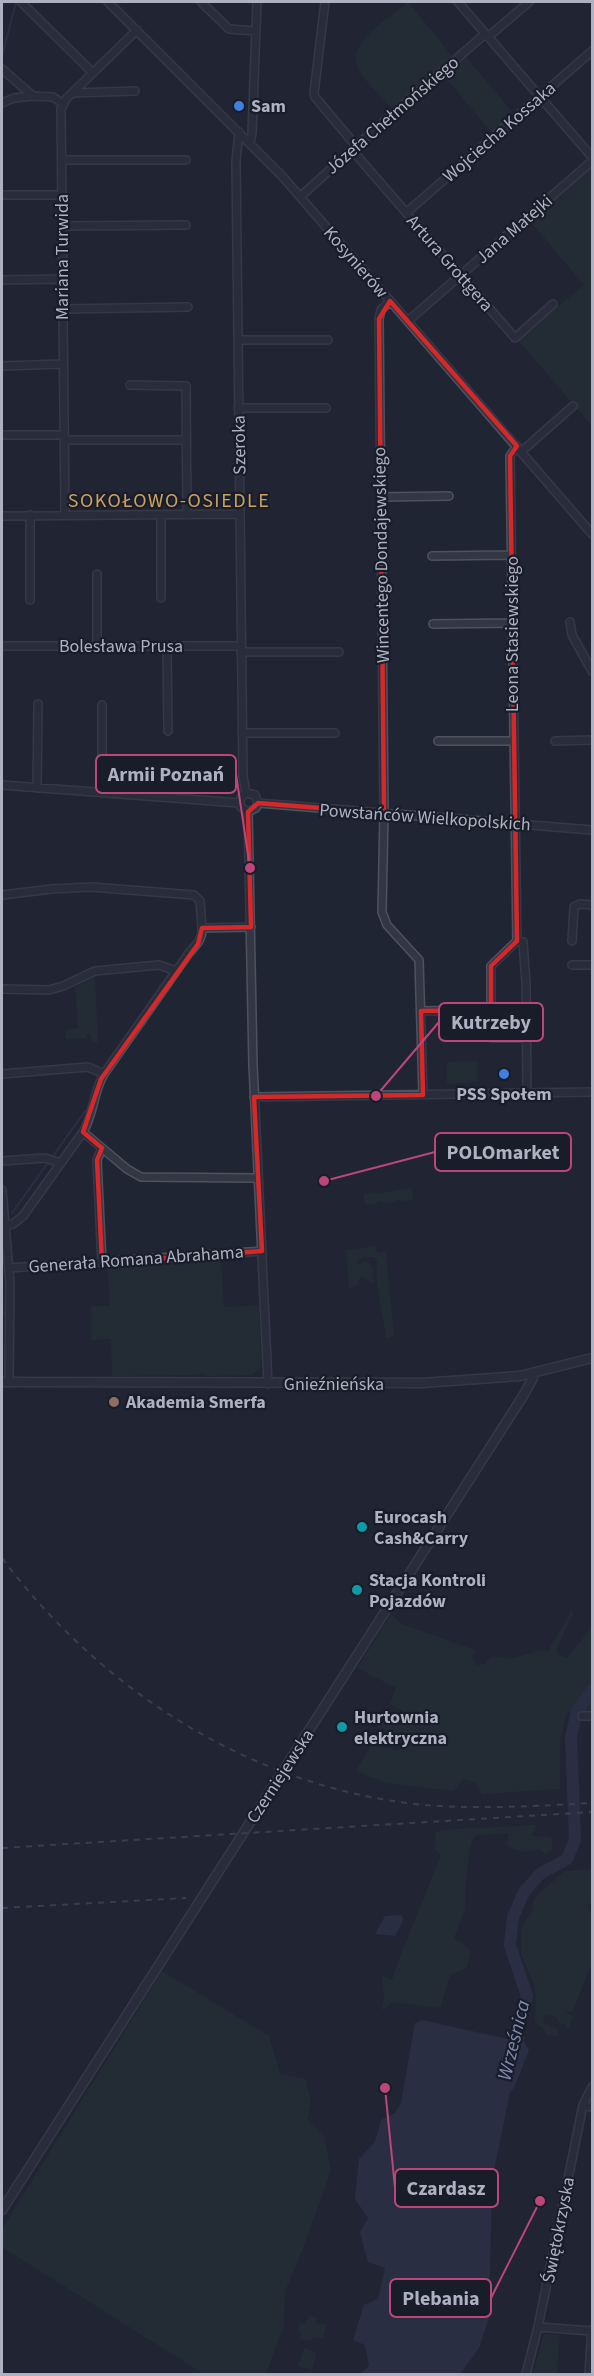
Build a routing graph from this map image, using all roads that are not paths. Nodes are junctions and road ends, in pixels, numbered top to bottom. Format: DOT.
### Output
graph roads {
  1 [pos="21,2"];
  2 [pos="108,2"];
  3 [pos="201,2"];
  4 [pos="258,2"];
  5 [pos="325,2"];
  6 [pos="458,2"];
  7 [pos="529,2"];
  8 [pos="137,30"];
  9 [pos="256,31"];
  10 [pos="487,35"];
  11 [pos="592,51"];
  12 [pos="2,69"];
  13 [pos="93,73"];
  14 [pos="135,91"];
  15 [pos="73,93"];
  16 [pos="33,96"];
  17 [pos="540,96"];
  18 [pos="2,103"];
  19 [pos="63,104"];
  20 [pos="239,132"];
  21 [pos="250,142"];
  22 [pos="354,148"];
  23 [pos="592,159"];
  24 [pos="62,160"];
  25 [pos="186,160"];
  26 [pos="2,195"];
  27 [pos="62,195"];
  28 [pos="300,197"];
  29 [pos="406,213"];
  30 [pos="186,225"];
  31 [pos="62,226"];
  32 [pos="461,275"];
  33 [pos="62,279"];
  34 [pos="2,280"];
  35 [pos="390,301"];
  36 [pos="553,304"];
  37 [pos="188,308"];
  38 [pos="63,309"];
  39 [pos="408,321"];
  40 [pos="238,340"];
  41 [pos="328,340"];
  42 [pos="63,364"];
  43 [pos="2,366"];
  44 [pos="130,385"];
  45 [pos="573,406"];
  46 [pos="238,408"];
  47 [pos="326,408"];
  48 [pos="2,435"];
  49 [pos="64,438"];
  50 [pos="186,440"];
  51 [pos="519,449"];
  52 [pos="449,496"];
  53 [pos="381,497"];
  54 [pos="188,514"];
  55 [pos="240,514"];
  56 [pos="30,515"];
  57 [pos="65,515"];
  58 [pos="161,515"];
  59 [pos="2,516"];
  60 [pos="592,534"];
  61 [pos="511,555"];
  62 [pos="432,556"];
  63 [pos="97,574"];
  64 [pos="161,598"];
  65 [pos="30,600"];
  66 [pos="570,622"];
  67 [pos="512,623"];
  68 [pos="433,624"];
  69 [pos="2,646"];
  70 [pos="97,646"];
  71 [pos="167,646"];
  72 [pos="241,649"];
  73 [pos="339,652"];
  74 [pos="592,671"];
  75 [pos="38,704"];
  76 [pos="102,705"];
  77 [pos="168,731"];
  78 [pos="242,733"];
  79 [pos="335,733"];
  80 [pos="592,740"];
  81 [pos="438,741"];
  82 [pos="513,741"];
  83 [pos="555,741"];
  84 [pos="2,785"];
  85 [pos="37,788"];
  86 [pos="102,793"];
  87 [pos="246,793"];
  88 [pos="240,803"];
  89 [pos="258,803"];
  90 [pos="248,812"];
  91 [pos="384,813"];
  92 [pos="514,824"];
  93 [pos="592,830"];
  94 [pos="2,895"];
  95 [pos="592,905"];
  96 [pos="250,927"];
  97 [pos="202,928"];
  98 [pos="517,941"];
  99 [pos="572,941"];
  100 [pos="572,965"];
  101 [pos="592,965"];
  102 [pos="176,971"];
  103 [pos="2,989"];
  104 [pos="491,1010"];
  105 [pos="421,1011"];
  106 [pos="526,1038"];
  107 [pos="2,1074"];
  108 [pos="104,1074"];
  109 [pos="592,1092"];
  110 [pos="527,1093"];
  111 [pos="423,1095"];
  112 [pos="254,1097"];
  113 [pos="83,1132"];
  114 [pos="102,1148"];
  115 [pos="2,1161"];
  116 [pos="61,1163"];
  117 [pos="258,1178"];
  118 [pos="2,1190"];
  119 [pos="5,1226"];
  120 [pos="262,1251"];
  121 [pos="102,1263"];
  122 [pos="9,1268"];
  123 [pos="592,1358"];
  124 [pos="532,1373"];
  125 [pos="5,1382"];
  126 [pos="268,1384"];
  127 [pos="582,1716"];
  128 [pos="592,1716"];
  129 [pos="592,2087"];
  130 [pos="583,2105"];
  131 [pos="592,2107"];
  132 [pos="2,2210"];
  133 [pos="538,2327"];
  134 [pos="592,2331"];
  135 [pos="525,2374"];
  136 [pos="589,2374"];
  1 -- 13 [label="street"];
  2 -- 8 [label="street, Kosynierów"];
  3 -- 9 [label="street"];
  4 -- 9 [label="street"];
  5 -- 22 [label="street, Artura Grottgera"];
  6 -- 10 [label="street"];
  7 -- 10 [label="street, Józefa Chełmońskiego"];
  8 -- 13 [label="street"];
  8 -- 20 [label="street, Kosynierów"];
  9 -- 21 [label="street"];
  10 -- 17 [label="street"];
  10 -- 22 [label="street, Józefa Chełmońskiego"];
  11 -- 17 [label="street, Wojciecha Kossaka"];
  12 -- 16 [label="street"];
  13 -- 15 [label="street"];
  14 -- 15 [label="street"];
  15 -- 19 [label="street"];
  16 -- 18 [label="street"];
  16 -- 19 [label="street"];
  17 -- 23 [label="street"];
  17 -- 29 [label="street, Wojciecha Kossaka"];
  19 -- 24 [label="street, Mariana Turwida"];
  20 -- 21 [label="street, Kosynierów"];
  20 -- 40 [label="street, Szeroka"];
  21 -- 28 [label="street, Kosynierów"];
  22 -- 28 [label="street, Józefa Chełmońskiego"];
  22 -- 29 [label="street, Artura Grottgera"];
  23 -- 32 [label="street, Jana Matejki"];
  24 -- 25 [label="street"];
  24 -- 27 [label="street, Mariana Turwida"];
  26 -- 27 [label="street"];
  27 -- 31 [label="street, Mariana Turwida"];
  28 -- 35 [label="street, Kosynierów"];
  29 -- 32 [label="street, Artura Grottgera"];
  30 -- 31 [label="street"];
  31 -- 33 [label="street, Mariana Turwida"];
  32 -- 36 [label="street, Artura Grottgera"];
  32 -- 39 [label="street, Jana Matejki"];
  33 -- 34 [label="street"];
  33 -- 38 [label="street, Mariana Turwida"];
  35 -- 39 [label="street, Kosynierów"];
  35 -- 53 [label="street, Wincentego Dondajewskiego"];
  37 -- 38 [label="street"];
  38 -- 42 [label="street, Mariana Turwida"];
  39 -- 51 [label="street, Kosynierów"];
  40 -- 41 [label="street"];
  40 -- 46 [label="street, Szeroka"];
  42 -- 43 [label="street"];
  42 -- 49 [label="street, Mariana Turwida"];
  44 -- 50 [label="street"];
  45 -- 51 [label="street"];
  46 -- 47 [label="street"];
  46 -- 55 [label="street, Szeroka"];
  48 -- 49 [label="street"];
  49 -- 50 [label="street"];
  49 -- 57 [label="street, Mariana Turwida"];
  50 -- 54 [label="street"];
  51 -- 60 [label="street, Kosynierów"];
  51 -- 61 [label="street, Leona Stasiewskiego"];
  52 -- 53 [label="street"];
  53 -- 91 [label="street, Wincentego Dondajewskiego"];
  54 -- 55 [label="street"];
  54 -- 58 [label="street"];
  55 -- 72 [label="street, Szeroka"];
  56 -- 57 [label="street"];
  56 -- 59 [label="street"];
  56 -- 65 [label="street"];
  57 -- 58 [label="street"];
  58 -- 64 [label="street"];
  61 -- 62 [label="street"];
  61 -- 67 [label="street, Leona Stasiewskiego"];
  63 -- 70 [label="street"];
  66 -- 74 [label="street"];
  67 -- 68 [label="street"];
  67 -- 82 [label="street, Leona Stasiewskiego"];
  69 -- 70 [label="street, Bolesława Prusa"];
  70 -- 71 [label="street, Bolesława Prusa"];
  71 -- 72 [label="street, Bolesława Prusa"];
  71 -- 77 [label="street"];
  72 -- 73 [label="street, Bolesława Prusa"];
  72 -- 78 [label="street, Szeroka"];
  75 -- 85 [label="street"];
  76 -- 86 [label="street"];
  78 -- 79 [label="street"];
  78 -- 87 [label="street, Szeroka"];
  80 -- 83 [label="street"];
  81 -- 82 [label="street"];
  82 -- 92 [label="street, Leona Stasiewskiego"];
  84 -- 85 [label="street"];
  85 -- 86 [label="street"];
  86 -- 88 [label="street"];
  87 -- 88 [label="street"];
  87 -- 89 [label="street"];
  88 -- 90 [label="street"];
  89 -- 90 [label="street"];
  89 -- 91 [label="street, Powstańców Wielkopolskich"];
  90 -- 96 [label="street"];
  91 -- 92 [label="street, Powstańców Wielkopolskich"];
  91 -- 105 [label="street, Wincentego Dondajewskiego"];
  92 -- 93 [label="street, Powstańców Wielkopolskich"];
  92 -- 98 [label="street, Leona Stasiewskiego"];
  94 -- 97 [label="street"];
  95 -- 99 [label="street"];
  96 -- 97 [label="street"];
  96 -- 112 [label="street"];
  97 -- 102 [label="street"];
  98 -- 104 [label="street"];
  98 -- 106 [label="street, Leona Stasiewskiego"];
  100 -- 101 [label="street"];
  102 -- 103 [label="street"];
  102 -- 108 [label="street"];
  104 -- 105 [label="street"];
  104 -- 106 [label="street"];
  105 -- 111 [label="street, Wincentego Dondajewskiego"];
  106 -- 110 [label="street"];
  107 -- 108 [label="street"];
  108 -- 113 [label="street"];
  109 -- 110 [label="street"];
  110 -- 111 [label="street"];
  111 -- 112 [label="street"];
  112 -- 117 [label="street"];
  113 -- 114 [label="street"];
  113 -- 116 [label="street"];
  114 -- 117 [label="street"];
  114 -- 121 [label="street"];
  115 -- 116 [label="street"];
  116 -- 119 [label="street"];
  117 -- 120 [label="street"];
  118 -- 119 [label="street"];
  119 -- 122 [label="street"];
  120 -- 121 [label="street, Generała Romana Abrahama"];
  120 -- 126 [label="street"];
  121 -- 122 [label="street, Generała Romana Abrahama"];
  122 -- 125 [label="street"];
  123 -- 124 [label="street, Gnieźnieńska"];
  124 -- 126 [label="street, Gnieźnieńska"];
  124 -- 132 [label="street, Czerniejewska"];
  125 -- 126 [label="street, Gnieźnieńska"];
  127 -- 128 [label="street"];
  129 -- 130 [label="street, Świętokrzyska"];
  130 -- 131 [label="street"];
  130 -- 133 [label="street, Świętokrzyska"];
  133 -- 134 [label="street"];
  133 -- 135 [label="street, Świętokrzyska"];
  134 -- 136 [label="street"];
}
